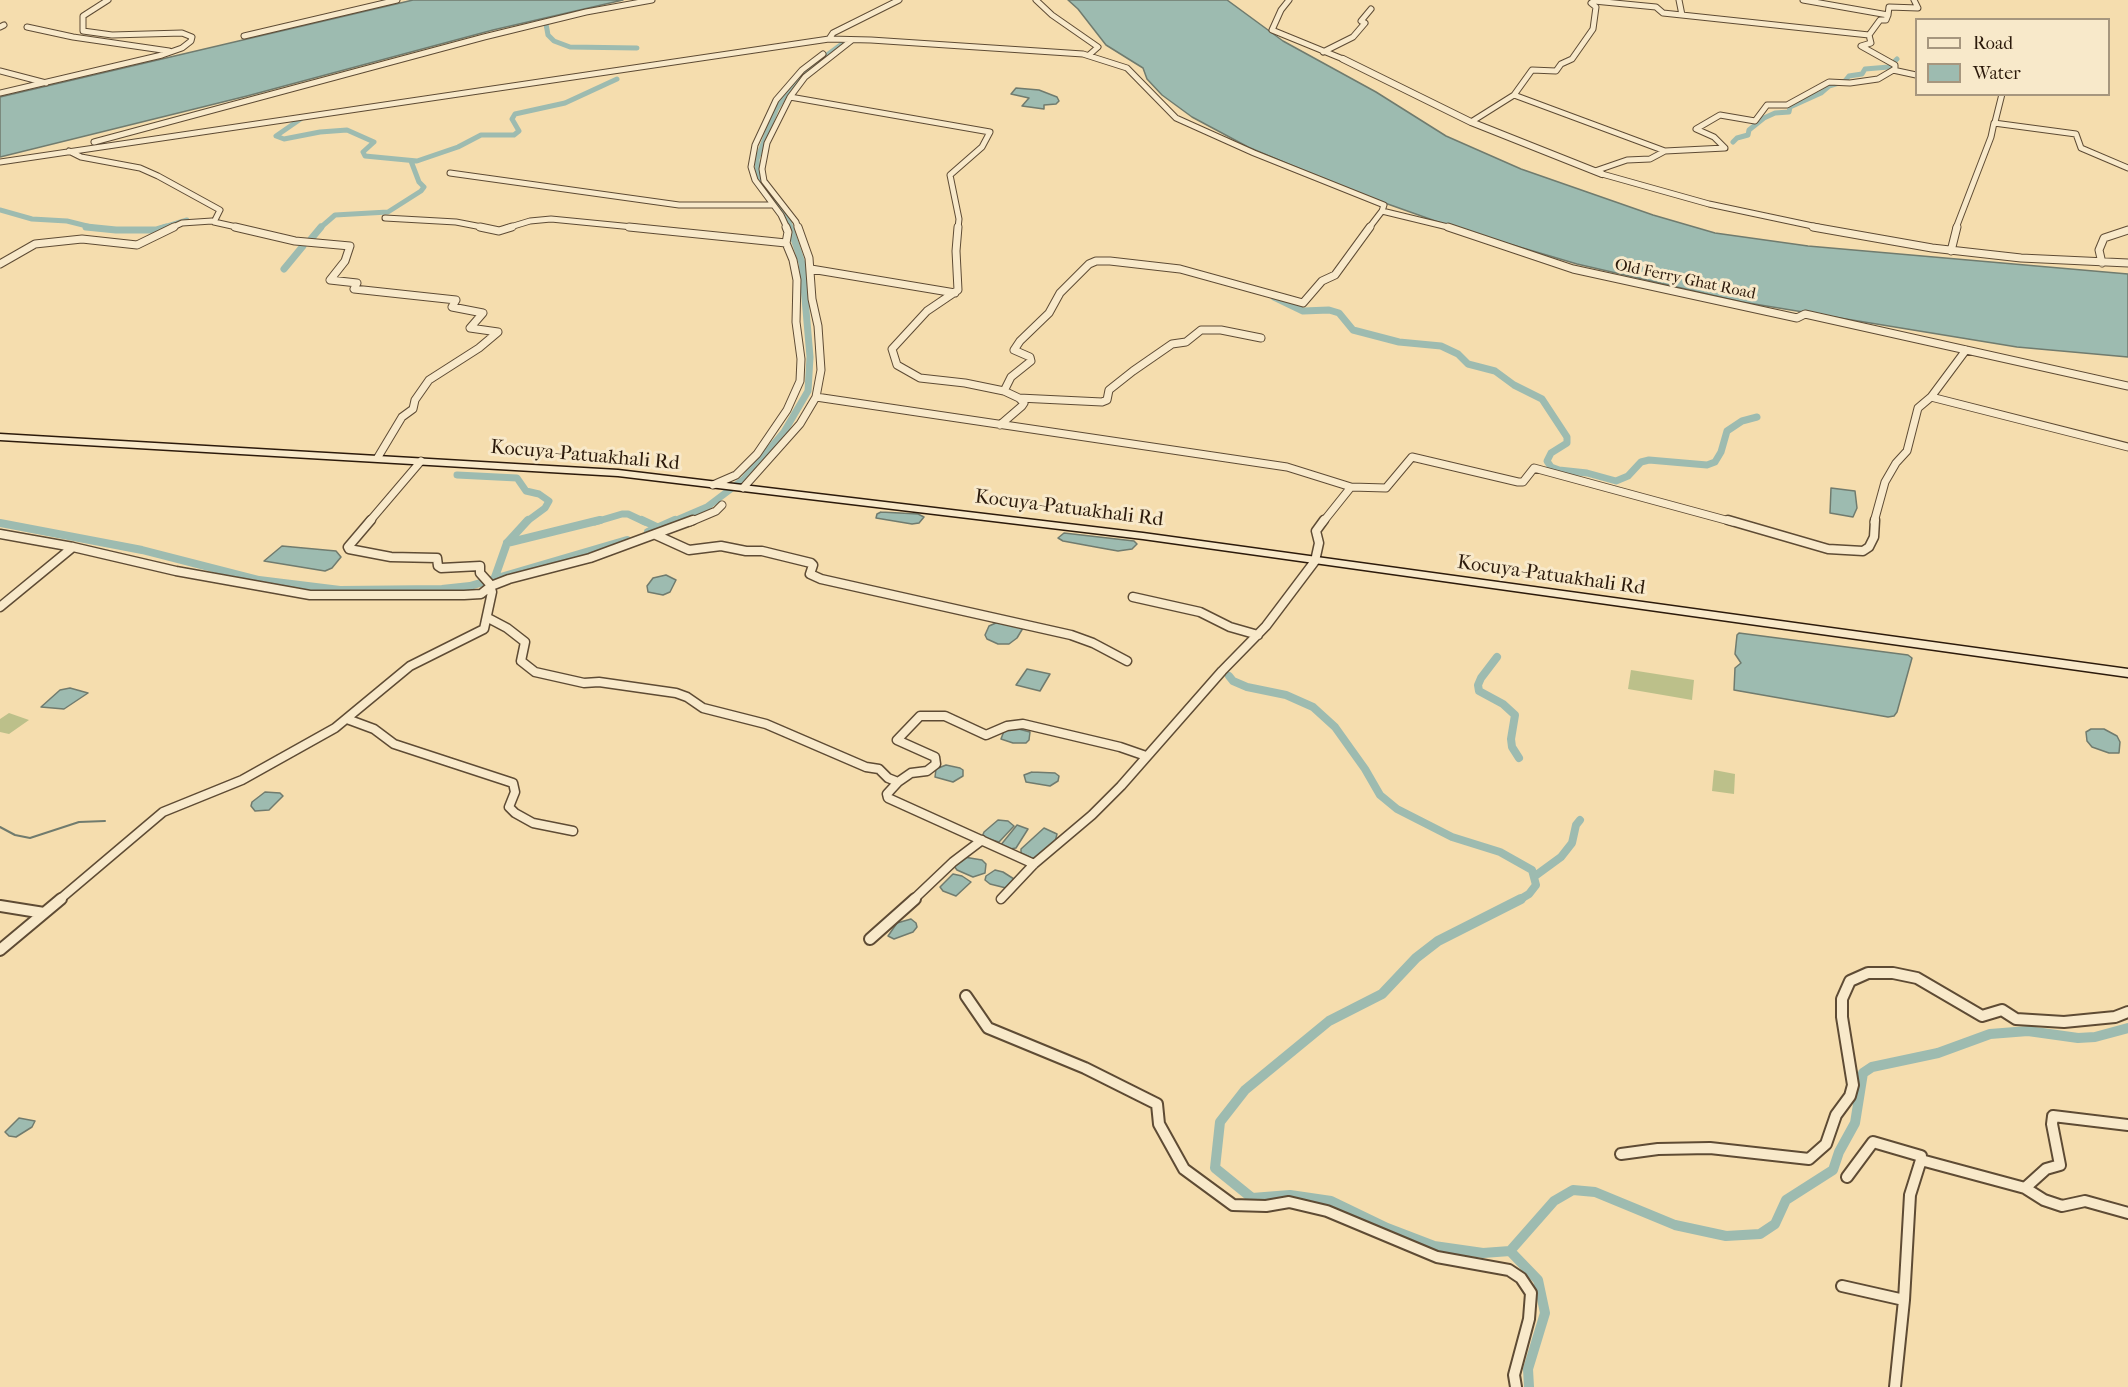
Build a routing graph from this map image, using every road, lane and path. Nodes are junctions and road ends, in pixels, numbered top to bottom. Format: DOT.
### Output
graph roads {
  1 [pos="108,0"];
  2 [pos="397,0"];
  3 [pos="652,0"];
  4 [pos="899,0"];
  5 [pos="1036,0"];
  6 [pos="1289,0"];
  7 [pos="1679,0"];
  8 [pos="1803,0"];
  9 [pos="1914,0"];
  10 [pos="1371,9"];
  11 [pos="1682,15"];
  12 [pos="1888,15"];
  13 [pos="27,27"];
  14 [pos="1869,35"];
  15 [pos="244,36"];
  16 [pos="829,39"];
  17 [pos="852,40"];
  18 [pos="172,52"];
  19 [pos="1323,52"];
  20 [pos="823,54"];
  21 [pos="1089,55"];
  22 [pos="1343,59"];
  23 [pos="1893,70"];
  24 [pos="0,71"];
  25 [pos="1915,75"];
  26 [pos="48,83"];
  27 [pos="0,93"];
  28 [pos="1514,95"];
  29 [pos="2002,96"];
  30 [pos="790,97"];
  31 [pos="1471,122"];
  32 [pos="1995,123"];
  33 [pos="68,151"];
  34 [pos="1665,151"];
  35 [pos="50,154"];
  36 [pos="0,162"];
  37 [pos="2128,168"];
  38 [pos="1598,172"];
  39 [pos="450,173"];
  40 [pos="773,205"];
  41 [pos="1382,211"];
  42 [pos="385,218"];
  43 [pos="212,221"];
  44 [pos="2128,230"];
  45 [pos="786,243"];
  46 [pos="1951,250"];
  47 [pos="2102,263"];
  48 [pos="2128,263"];
  49 [pos="0,264"];
  50 [pos="811,269"];
  51 [pos="955,293"];
  52 [pos="1261,338"];
  53 [pos="1966,350"];
  54 [pos="2128,386"];
  55 [pos="1004,391"];
  56 [pos="816,397"];
  57 [pos="1931,397"];
  58 [pos="1019,398"];
  59 [pos="1000,425"];
  60 [pos="0,437"];
  61 [pos="2128,447"];
  62 [pos="378,457"];
  63 [pos="421,461"];
  64 [pos="716,485"];
  65 [pos="1351,487"];
  66 [pos="741,488"];
  67 [pos="722,505"];
  68 [pos="0,534"];
  69 [pos="656,535"];
  70 [pos="73,547"];
  71 [pos="1316,561"];
  72 [pos="488,582"];
  73 [pos="1133,597"];
  74 [pos="0,607"];
  75 [pos="490,620"];
  76 [pos="1258,635"];
  77 [pos="1127,661"];
  78 [pos="2128,673"];
  79 [pos="347,719"];
  80 [pos="1146,756"];
  81 [pos="898,782"];
  82 [pos="573,831"];
  83 [pos="982,840"];
  84 [pos="1034,864"];
  85 [pos="1001,899"];
  86 [pos="0,906"];
  87 [pos="44,913"];
  88 [pos="870,939"];
  89 [pos="0,950"];
  90 [pos="966,996"];
  91 [pos="2128,1012"];
  92 [pos="2128,1125"];
  93 [pos="1621,1154"];
  94 [pos="1922,1160"];
  95 [pos="1847,1177"];
  96 [pos="2025,1188"];
  97 [pos="2128,1213"];
  98 [pos="1842,1286"];
  99 [pos="1904,1300"];
  100 [pos="1516,1387"];
  101 [pos="1895,1387"];
  1 -- 18 [label="street"];
  2 -- 15 [label="street"];
  3 -- 35 [label="street"];
  4 -- 16 [label="street"];
  5 -- 21 [label="street"];
  6 -- 19 [label="street"];
  7 -- 11 [label="street"];
  8 -- 12 [label="street"];
  9 -- 12 [label="street"];
  10 -- 19 [label="street"];
  11 -- 14 [label="street"];
  11 -- 28 [label="street"];
  12 -- 14 [label="street"];
  13 -- 18 [label="street"];
  14 -- 23 [label="street"];
  16 -- 17 [label="street"];
  16 -- 33 [label="street"];
  17 -- 21 [label="street"];
  17 -- 30 [label="street"];
  18 -- 26 [label="street"];
  19 -- 22 [label="street"];
  20 -- 40 [label="street"];
  21 -- 41 [label="street, Old Ferry Ghat Road"];
  22 -- 31 [label="street"];
  23 -- 25 [label="street"];
  23 -- 34 [label="street"];
  24 -- 26 [label="street"];
  26 -- 27 [label="street"];
  28 -- 31 [label="street"];
  28 -- 34 [label="street"];
  29 -- 32 [label="street"];
  30 -- 50 [label="street"];
  30 -- 51 [label="street"];
  31 -- 38 [label="street"];
  32 -- 37 [label="street"];
  32 -- 46 [label="street"];
  33 -- 35 [label="street"];
  33 -- 43 [label="street"];
  34 -- 38 [label="street"];
  35 -- 36 [label="street"];
  38 -- 46 [label="street"];
  39 -- 40 [label="street"];
  40 -- 45 [label="street"];
  41 -- 54 [label="street, Old Ferry Ghat Road"];
  41 -- 55 [label="street"];
  42 -- 45 [label="street"];
  43 -- 49 [label="street"];
  43 -- 62 [label="street"];
  44 -- 47 [label="street"];
  45 -- 64 [label="street"];
  46 -- 47 [label="street"];
  47 -- 48 [label="street"];
  50 -- 51 [label="street"];
  50 -- 56 [label="street"];
  51 -- 55 [label="street"];
  52 -- 58 [label="street"];
  53 -- 57 [label="street"];
  55 -- 58 [label="street"];
  56 -- 59 [label="street"];
  56 -- 66 [label="street"];
  57 -- 61 [label="street"];
  57 -- 65 [label="street"];
  58 -- 59 [label="street"];
  59 -- 65 [label="street"];
  60 -- 62 [label="main road, Kocuya-Patuakhali Rd"];
  62 -- 63 [label="main road, Kocuya-Patuakhali Rd"];
  63 -- 64 [label="main road, Kocuya-Patuakhali Rd"];
  63 -- 72 [label="street"];
  64 -- 66 [label="main road, Kocuya-Patuakhali Rd"];
  65 -- 71 [label="street"];
  66 -- 71 [label="main road, Kocuya-Patuakhali Rd"];
  67 -- 69 [label="street"];
  68 -- 70 [label="street"];
  69 -- 72 [label="street"];
  69 -- 77 [label="street"];
  70 -- 72 [label="street"];
  70 -- 74 [label="street"];
  71 -- 76 [label="street"];
  71 -- 78 [label="main road, Kocuya-Patuakhali Rd"];
  72 -- 79 [label="street"];
  73 -- 76 [label="street"];
  75 -- 81 [label="street"];
  76 -- 80 [label="street"];
  79 -- 82 [label="street"];
  79 -- 87 [label="street"];
  80 -- 81 [label="street"];
  80 -- 84 [label="street"];
  81 -- 83 [label="street"];
  83 -- 84 [label="street"];
  83 -- 88 [label="street"];
  84 -- 85 [label="street"];
  86 -- 87 [label="street"];
  87 -- 89 [label="street"];
  90 -- 100 [label="street"];
  91 -- 93 [label="street"];
  92 -- 96 [label="street"];
  94 -- 95 [label="street"];
  94 -- 96 [label="street"];
  94 -- 99 [label="street"];
  96 -- 97 [label="street"];
  98 -- 99 [label="street"];
  99 -- 101 [label="street"];
}
